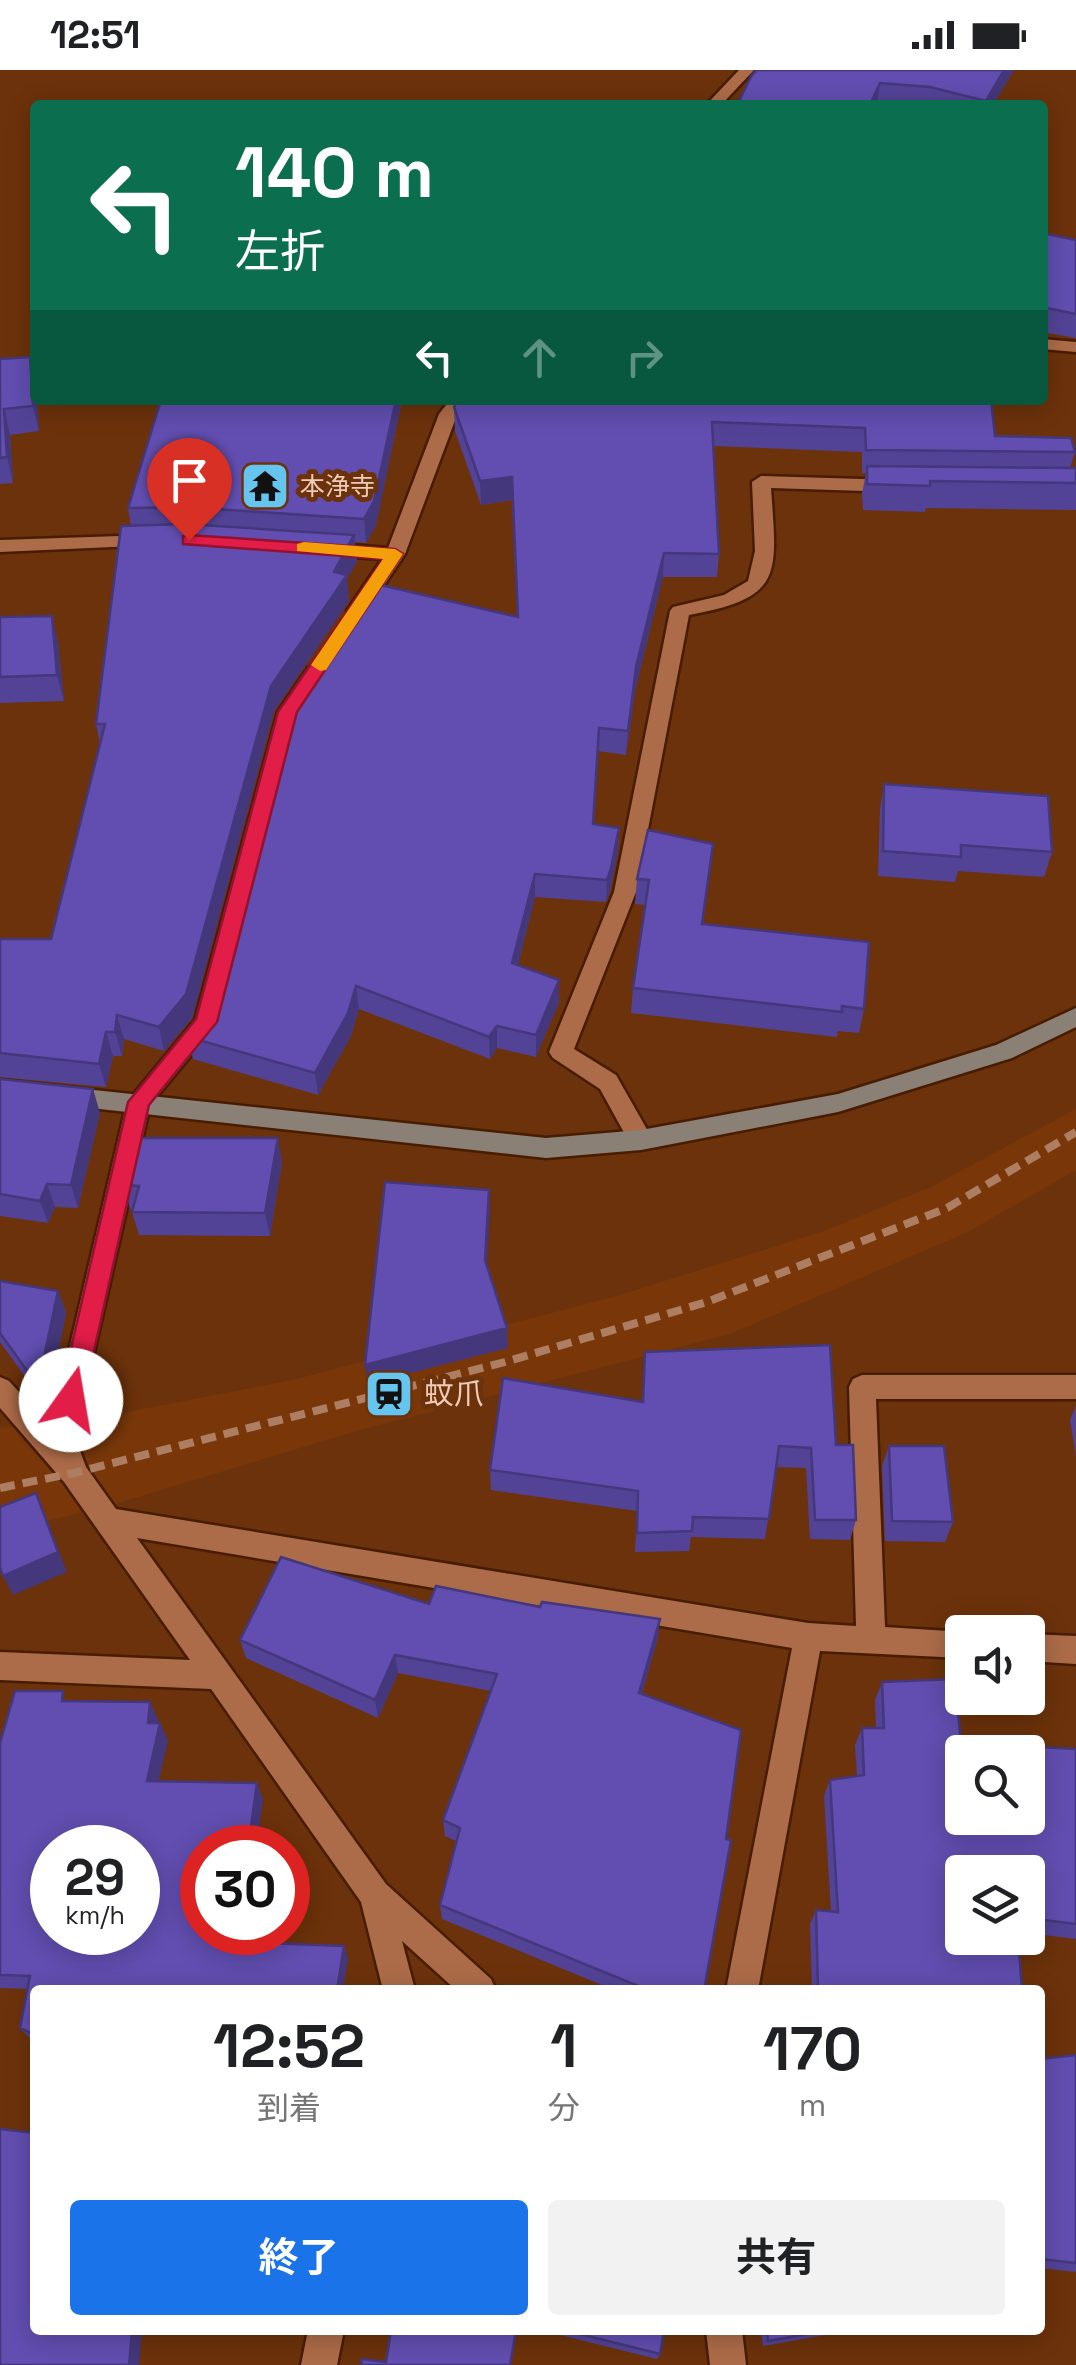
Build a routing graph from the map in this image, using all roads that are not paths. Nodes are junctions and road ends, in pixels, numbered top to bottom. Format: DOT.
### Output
graph roads {
  1 [pos="748,70"];
  2 [pos="719,100"];
  3 [pos="1048,345"];
  4 [pos="1076,347"];
  5 [pos="455,405"];
  6 [pos="910,486"];
  7 [pos="170,541"];
  8 [pos="0,546"];
  9 [pos="301,547"];
  10 [pos="395,554"];
  11 [pos="347,626"];
  12 [pos="327,655"];
  13 [pos="1076,1017"];
  14 [pos="0,1090"];
  15 [pos="138,1102"];
  16 [pos="642,1140"];
  17 [pos="1076,1387"];
  18 [pos="0,1389"];
  19 [pos="74,1474"];
  20 [pos="104,1520"];
  21 [pos="808,1637"];
  22 [pos="871,1640"];
  23 [pos="945,1644"];
  24 [pos="1045,1649"];
  25 [pos="1076,1650"];
  26 [pos="0,1666"];
  27 [pos="215,1675"];
  28 [pos="376,1896"];
  29 [pos="398,1985"];
  30 [pos="474,1985"];
  31 [pos="743,1985"];
  32 [pos="325,2335"];
  33 [pos="725,2335"];
  34 [pos="319,2365"];
  35 [pos="728,2365"];
  1 -- 2 [label="street"];
  3 -- 4 [label="street"];
  5 -- 10 [label="street"];
  6 -- 16 [label="street"];
  7 -- 8 [label="street"];
  9 -- 10 [label="street"];
  10 -- 11 [label="street"];
  12 -- 15 [label="street"];
  13 -- 16 [label="street"];
  14 -- 15 [label="street"];
  15 -- 16 [label="street"];
  15 -- 19 [label="street"];
  17 -- 22 [label="street"];
  18 -- 19 [label="street"];
  19 -- 20 [label="street"];
  20 -- 21 [label="street"];
  20 -- 27 [label="street"];
  21 -- 22 [label="street"];
  21 -- 31 [label="street"];
  22 -- 23 [label="street"];
  24 -- 25 [label="street"];
  26 -- 27 [label="street"];
  27 -- 28 [label="street"];
  28 -- 29 [label="street"];
  28 -- 30 [label="street"];
  32 -- 34 [label="street"];
  33 -- 35 [label="street"];
}
